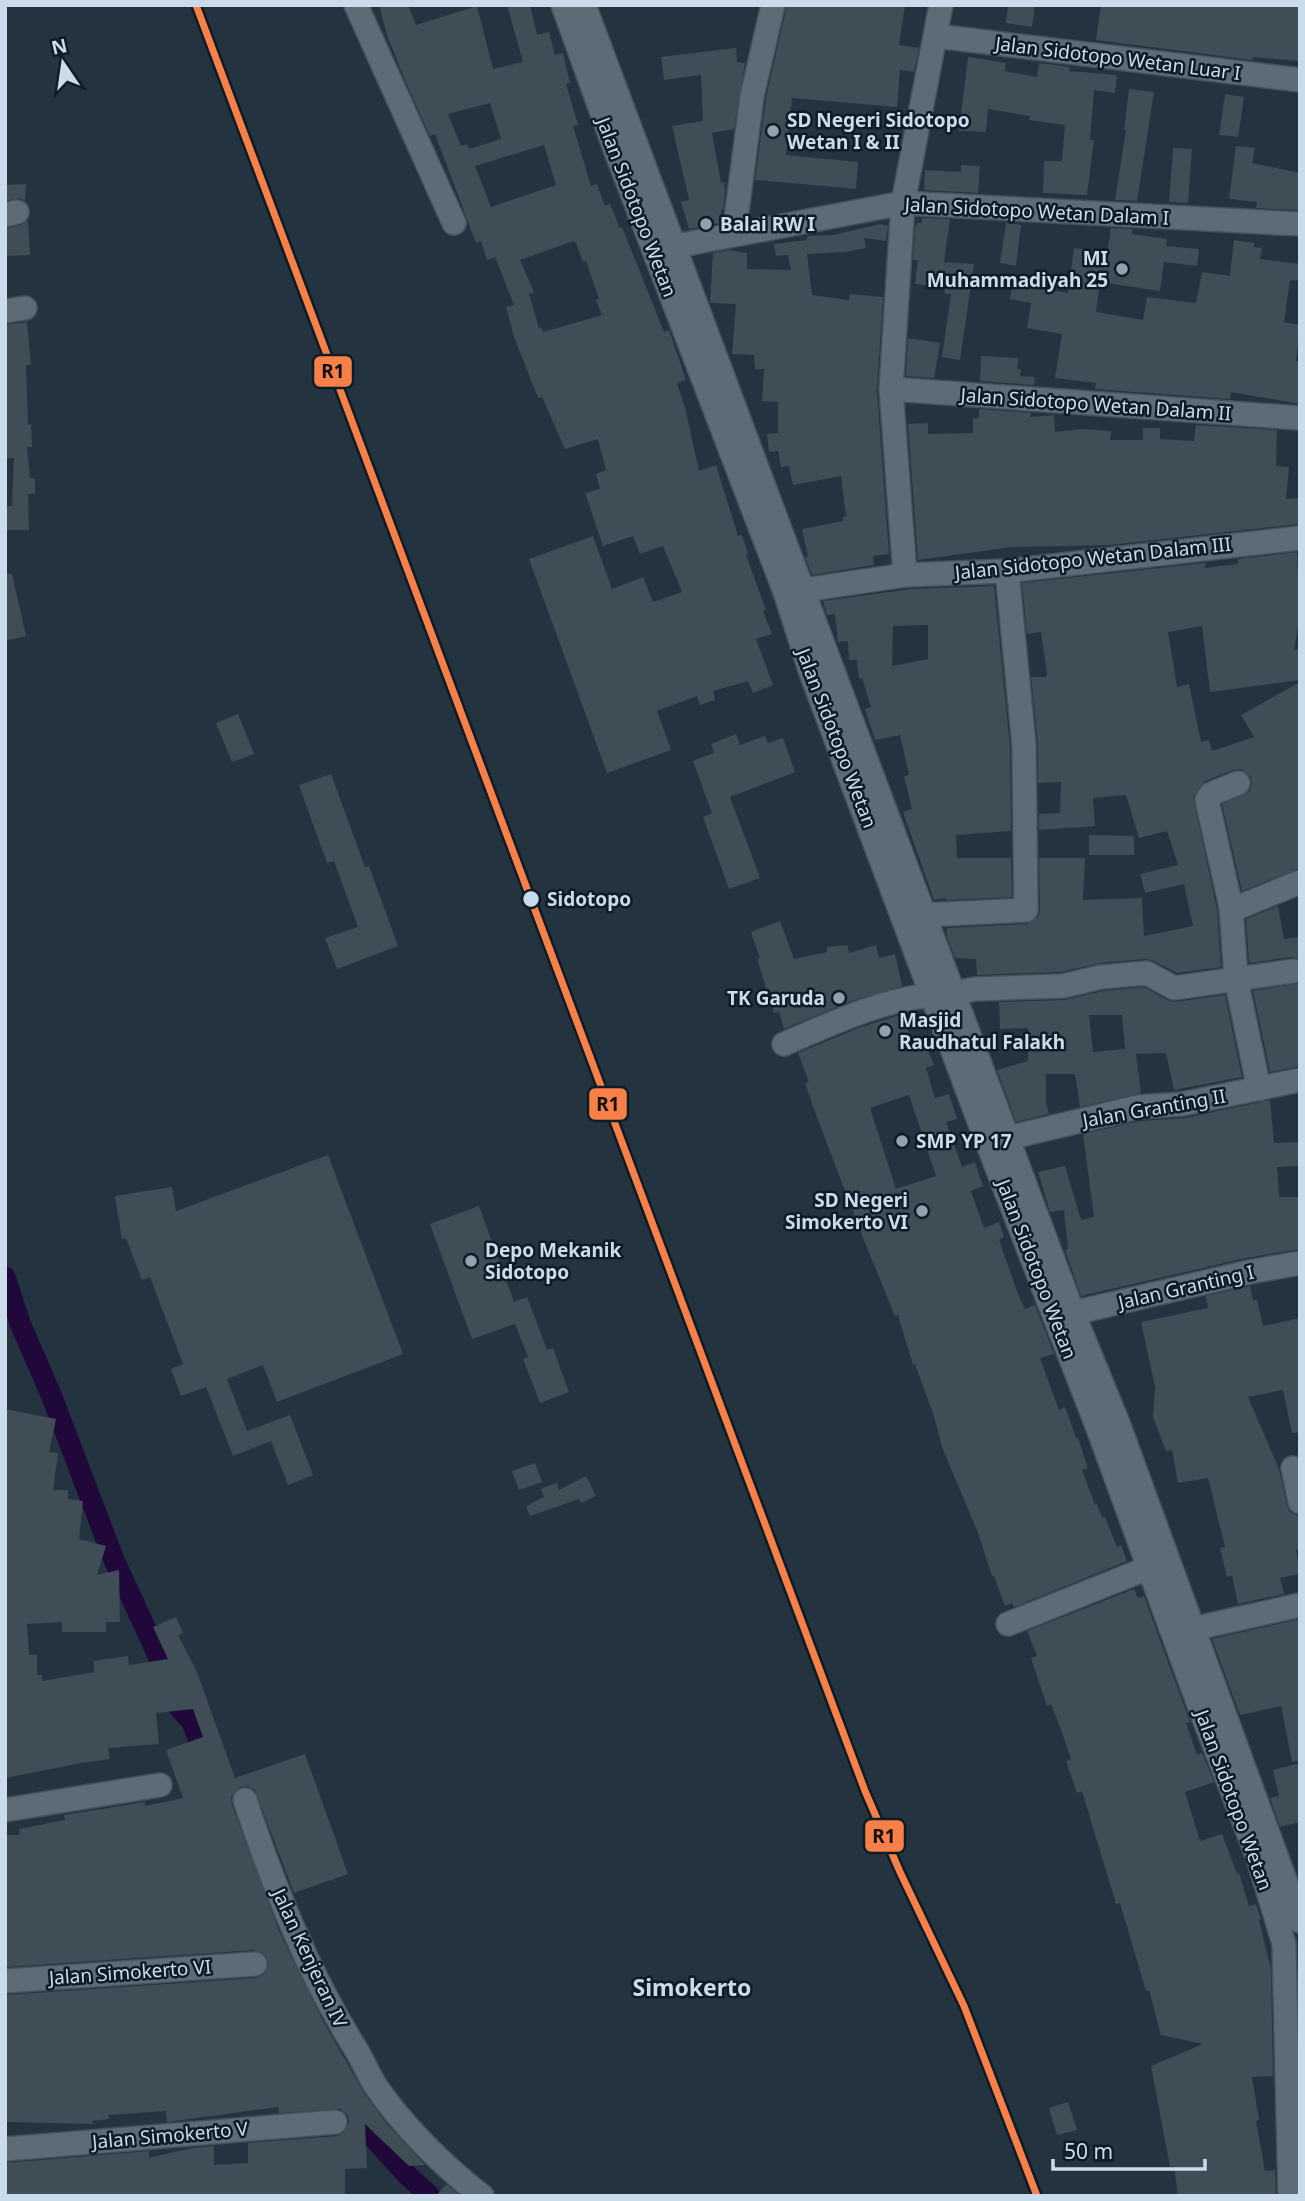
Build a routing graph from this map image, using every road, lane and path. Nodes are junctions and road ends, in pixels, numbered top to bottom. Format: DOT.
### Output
graph roads {
  1 [pos="356,5"];
  2 [pos="563,5"];
  3 [pos="584,5"];
  4 [pos="774,5"];
  5 [pos="941,5"];
  6 [pos="936,36"];
  7 [pos="1300,80"];
  8 [pos="903,203"];
  9 [pos="454,223"];
  10 [pos="1300,224"];
  11 [pos="734,234"];
  12 [pos="664,248"];
  13 [pos="891,389"];
  14 [pos="1300,418"];
  15 [pos="1300,538"];
  16 [pos="1007,571"];
  17 [pos="905,575"];
  18 [pos="804,590"];
  19 [pos="1238,783"];
  20 [pos="1300,882"];
  21 [pos="1230,907"];
  22 [pos="924,915"];
  23 [pos="1293,971"];
  24 [pos="1237,979"];
  25 [pos="943,994"];
  26 [pos="784,1044"];
  27 [pos="1300,1080"];
  28 [pos="1259,1089"];
  29 [pos="1008,1138"];
  30 [pos="1300,1263"];
  31 [pos="1073,1312"];
  32 [pos="1109,1427"];
  33 [pos="1293,1468"];
  34 [pos="1300,1502"];
  35 [pos="1148,1569"];
  36 [pos="1300,1605"];
  37 [pos="1008,1624"];
  38 [pos="1192,1629"];
  39 [pos="160,1785"];
  40 [pos="245,1800"];
  41 [pos="5,1810"];
  42 [pos="1300,1921"];
  43 [pos="1292,1942"];
  44 [pos="255,1964"];
  45 [pos="5,1981"];
  46 [pos="335,2122"];
  47 [pos="5,2149"];
  48 [pos="482,2196"];
  49 [pos="1290,2196"];
  1 -- 9 [label="street"];
  2 -- 12 [label="street, Jalan Sidotopo Wetan"];
  3 -- 12 [label="street, Jalan Sidotopo Wetan"];
  4 -- 11 [label="street"];
  5 -- 6 [label="street"];
  6 -- 7 [label="street, Jalan Sidotopo Wetan Luar I"];
  6 -- 8 [label="street"];
  8 -- 10 [label="street, Jalan Sidotopo Wetan Dalam I"];
  8 -- 11 [label="street, Jalan Sidotopo Wetan Dalam I"];
  8 -- 13 [label="street"];
  11 -- 12 [label="street, Jalan Sidotopo Wetan Dalam I"];
  12 -- 18 [label="street, Jalan Sidotopo Wetan"];
  12 -- 25 [label="street, Jalan Sidotopo Wetan"];
  13 -- 14 [label="street, Jalan Sidotopo Wetan Dalam II"];
  13 -- 17 [label="street"];
  15 -- 16 [label="street, Jalan Sidotopo Wetan Dalam III"];
  16 -- 17 [label="street, Jalan Sidotopo Wetan Dalam III"];
  16 -- 22 [label="street"];
  17 -- 18 [label="street, Jalan Sidotopo Wetan Dalam III"];
  18 -- 22 [label="street, Jalan Sidotopo Wetan"];
  19 -- 21 [label="street"];
  20 -- 21 [label="street"];
  21 -- 24 [label="street"];
  22 -- 25 [label="street, Jalan Sidotopo Wetan"];
  23 -- 24 [label="street"];
  24 -- 25 [label="street"];
  24 -- 28 [label="street"];
  25 -- 26 [label="street"];
  25 -- 29 [label="street, Jalan Sidotopo Wetan"];
  25 -- 32 [label="street, Jalan Sidotopo Wetan"];
  27 -- 28 [label="street, Jalan Granting II"];
  28 -- 29 [label="street, Jalan Granting II"];
  29 -- 31 [label="street, Jalan Sidotopo Wetan"];
  30 -- 31 [label="street, Jalan Granting I"];
  31 -- 32 [label="street, Jalan Sidotopo Wetan"];
  32 -- 35 [label="street, Jalan Sidotopo Wetan"];
  32 -- 38 [label="street, Jalan Sidotopo Wetan"];
  33 -- 34 [label="street"];
  35 -- 37 [label="street"];
  35 -- 43 [label="street, Jalan Sidotopo Wetan"];
  36 -- 38 [label="street"];
  38 -- 42 [label="street, Jalan Sidotopo Wetan"];
  39 -- 41 [label="street"];
  40 -- 48 [label="street, Jalan Kenjeran IV"];
  43 -- 49 [label="street, Jalan Sidotopo Wetan"];
  44 -- 45 [label="street, Jalan Simokerto VI"];
  46 -- 47 [label="street, Jalan Simokerto V"];
}
